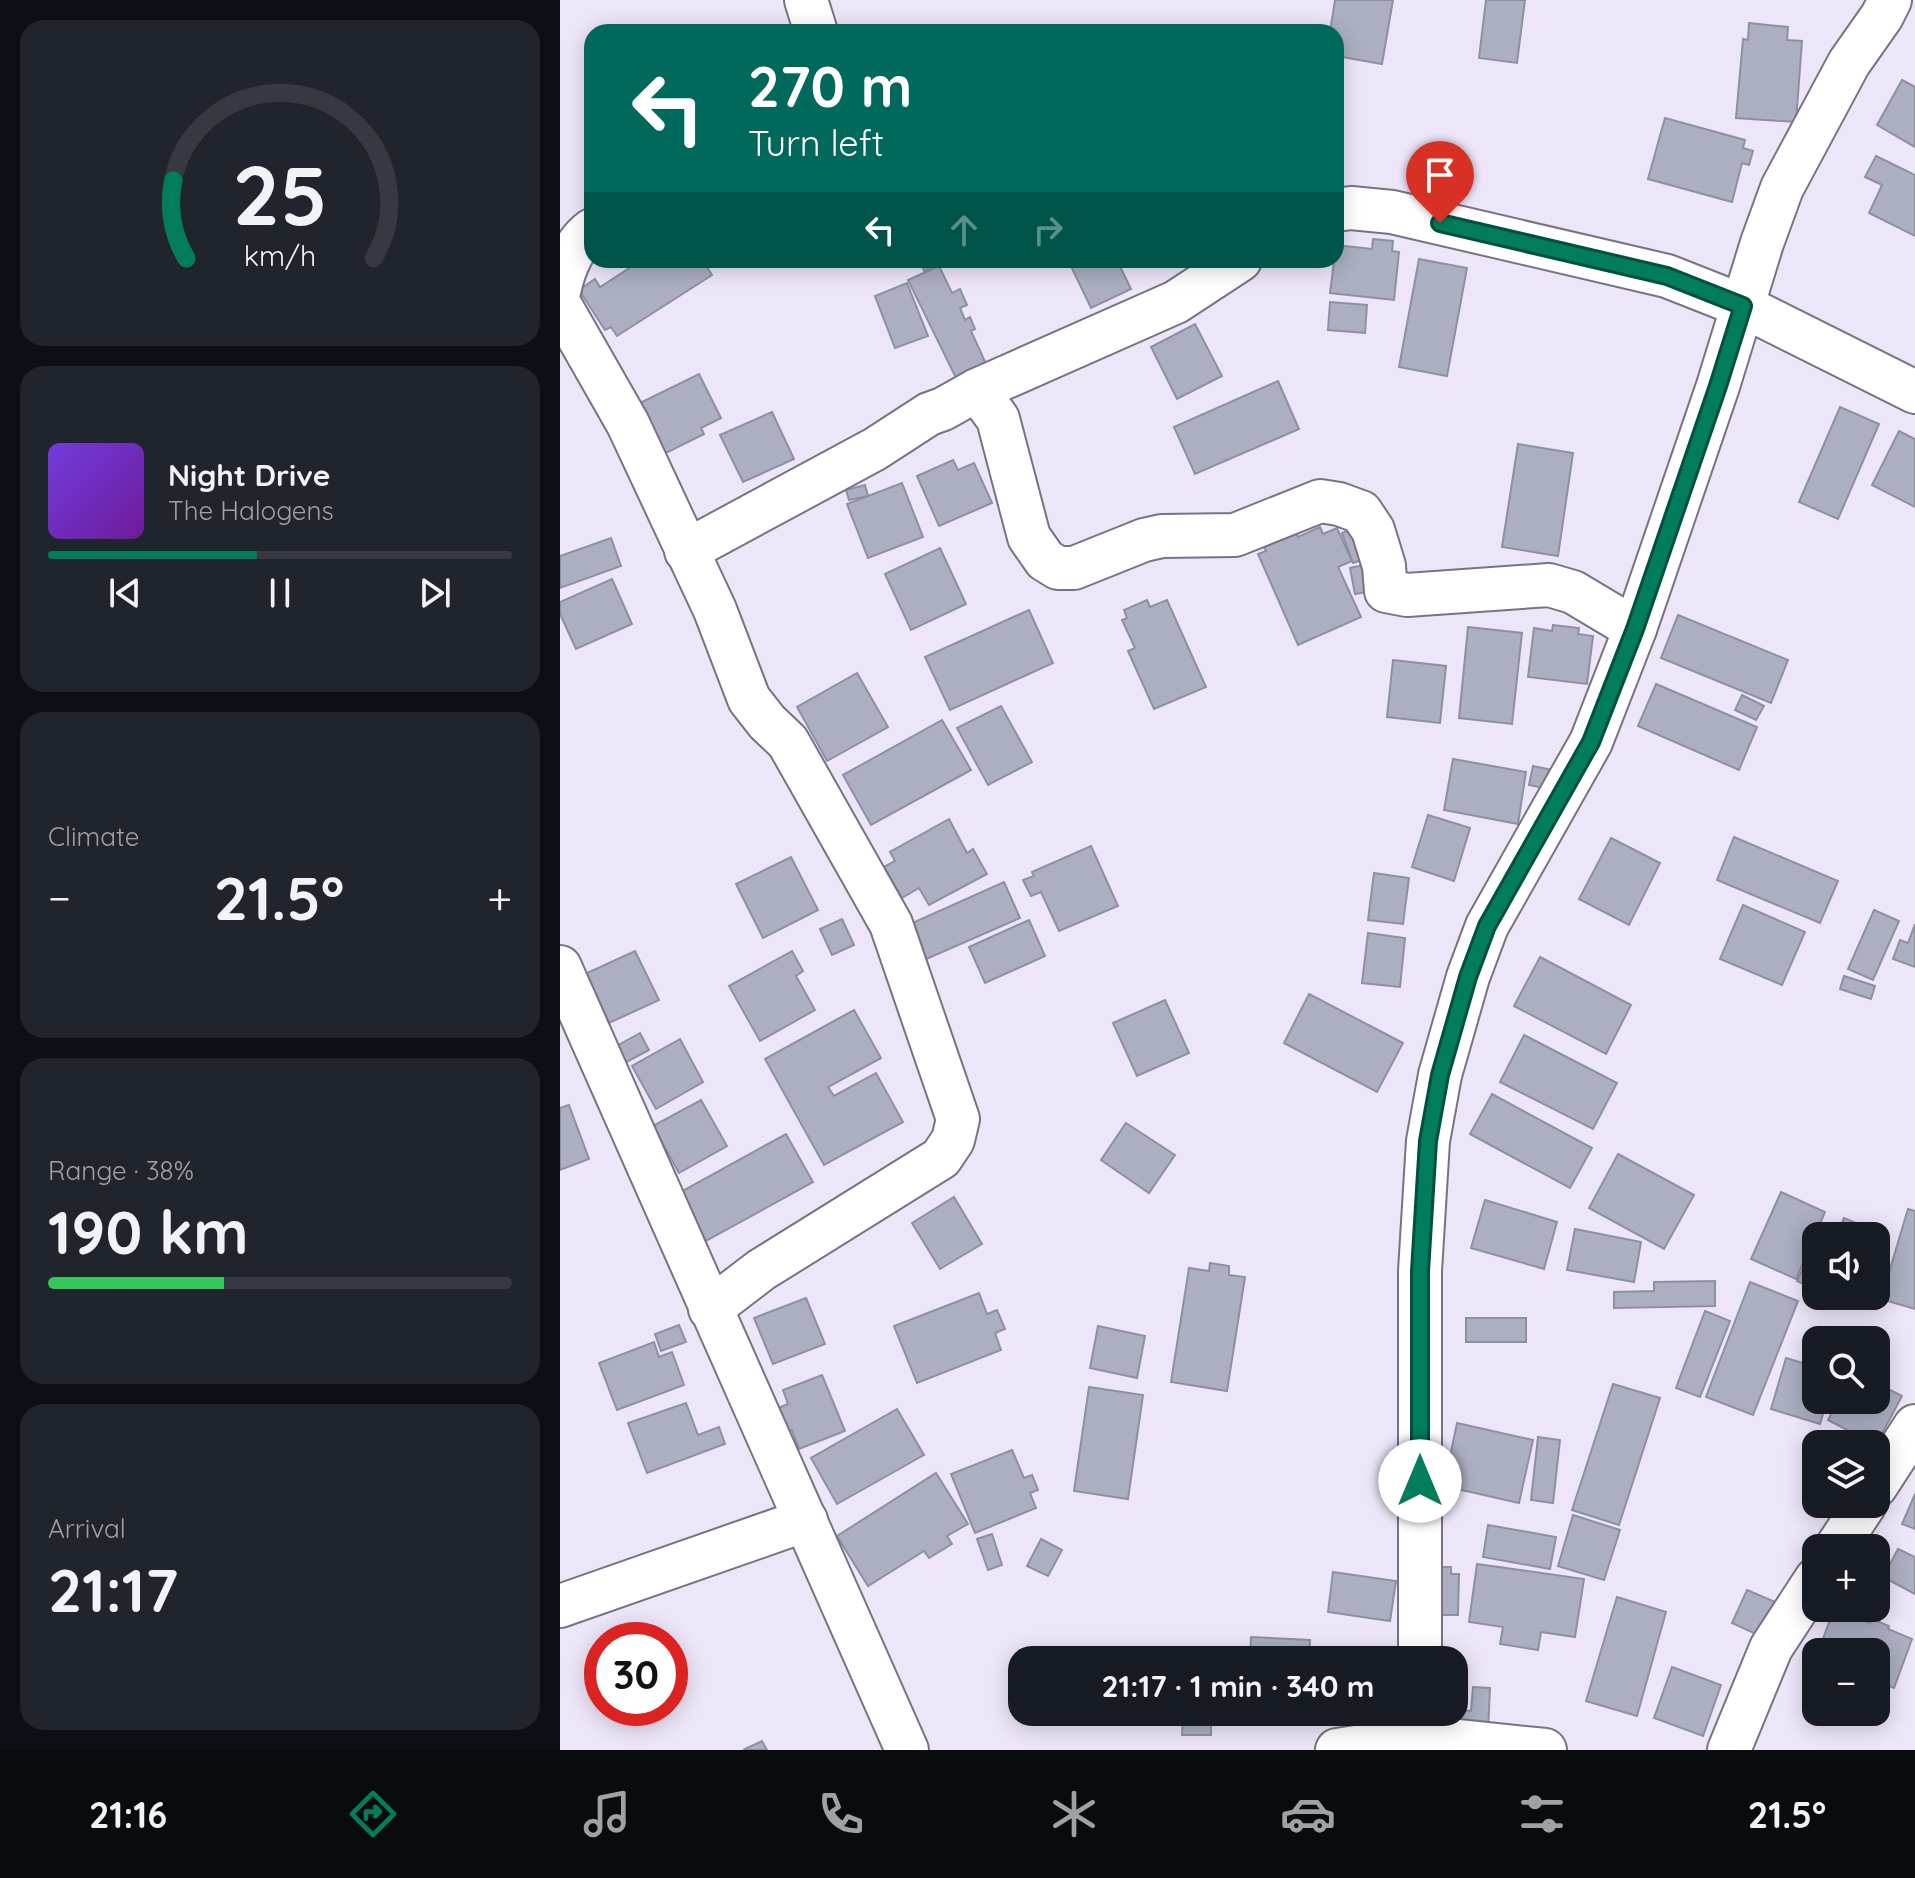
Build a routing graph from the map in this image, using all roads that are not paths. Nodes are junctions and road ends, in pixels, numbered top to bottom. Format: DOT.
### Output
graph roads {
  1 [pos="806,0"];
  2 [pos="1890,0"];
  3 [pos="814,24"];
  4 [pos="1344,209"];
  5 [pos="584,238"];
  6 [pos="1228,268"];
  7 [pos="560,288"];
  8 [pos="560,305"];
  9 [pos="1743,306"];
  10 [pos="977,390"];
  11 [pos="1915,392"];
  12 [pos="686,551"];
  13 [pos="1635,629"];
  14 [pos="560,967"];
  15 [pos="710,1309"];
  16 [pos="1915,1426"];
  17 [pos="1890,1464"];
  18 [pos="806,1520"];
  19 [pos="1802,1600"];
  20 [pos="560,1606"];
  21 [pos="1420,1646"];
  22 [pos="1437,1735"];
  23 [pos="907,1750"];
  24 [pos="1337,1750"];
  25 [pos="1545,1750"];
  26 [pos="1729,1750"];
  1 -- 3 [label="street"];
  2 -- 9 [label="street"];
  4 -- 9 [label="street"];
  5 -- 7 [label="street"];
  6 -- 10 [label="street"];
  8 -- 12 [label="street"];
  9 -- 11 [label="street"];
  9 -- 13 [label="street"];
  10 -- 12 [label="street"];
  10 -- 13 [label="street"];
  12 -- 15 [label="street"];
  13 -- 21 [label="street"];
  14 -- 15 [label="street"];
  15 -- 18 [label="street"];
  16 -- 17 [label="street"];
  18 -- 20 [label="street"];
  18 -- 23 [label="street"];
  19 -- 26 [label="street"];
  22 -- 24 [label="street"];
  22 -- 25 [label="street"];
}
